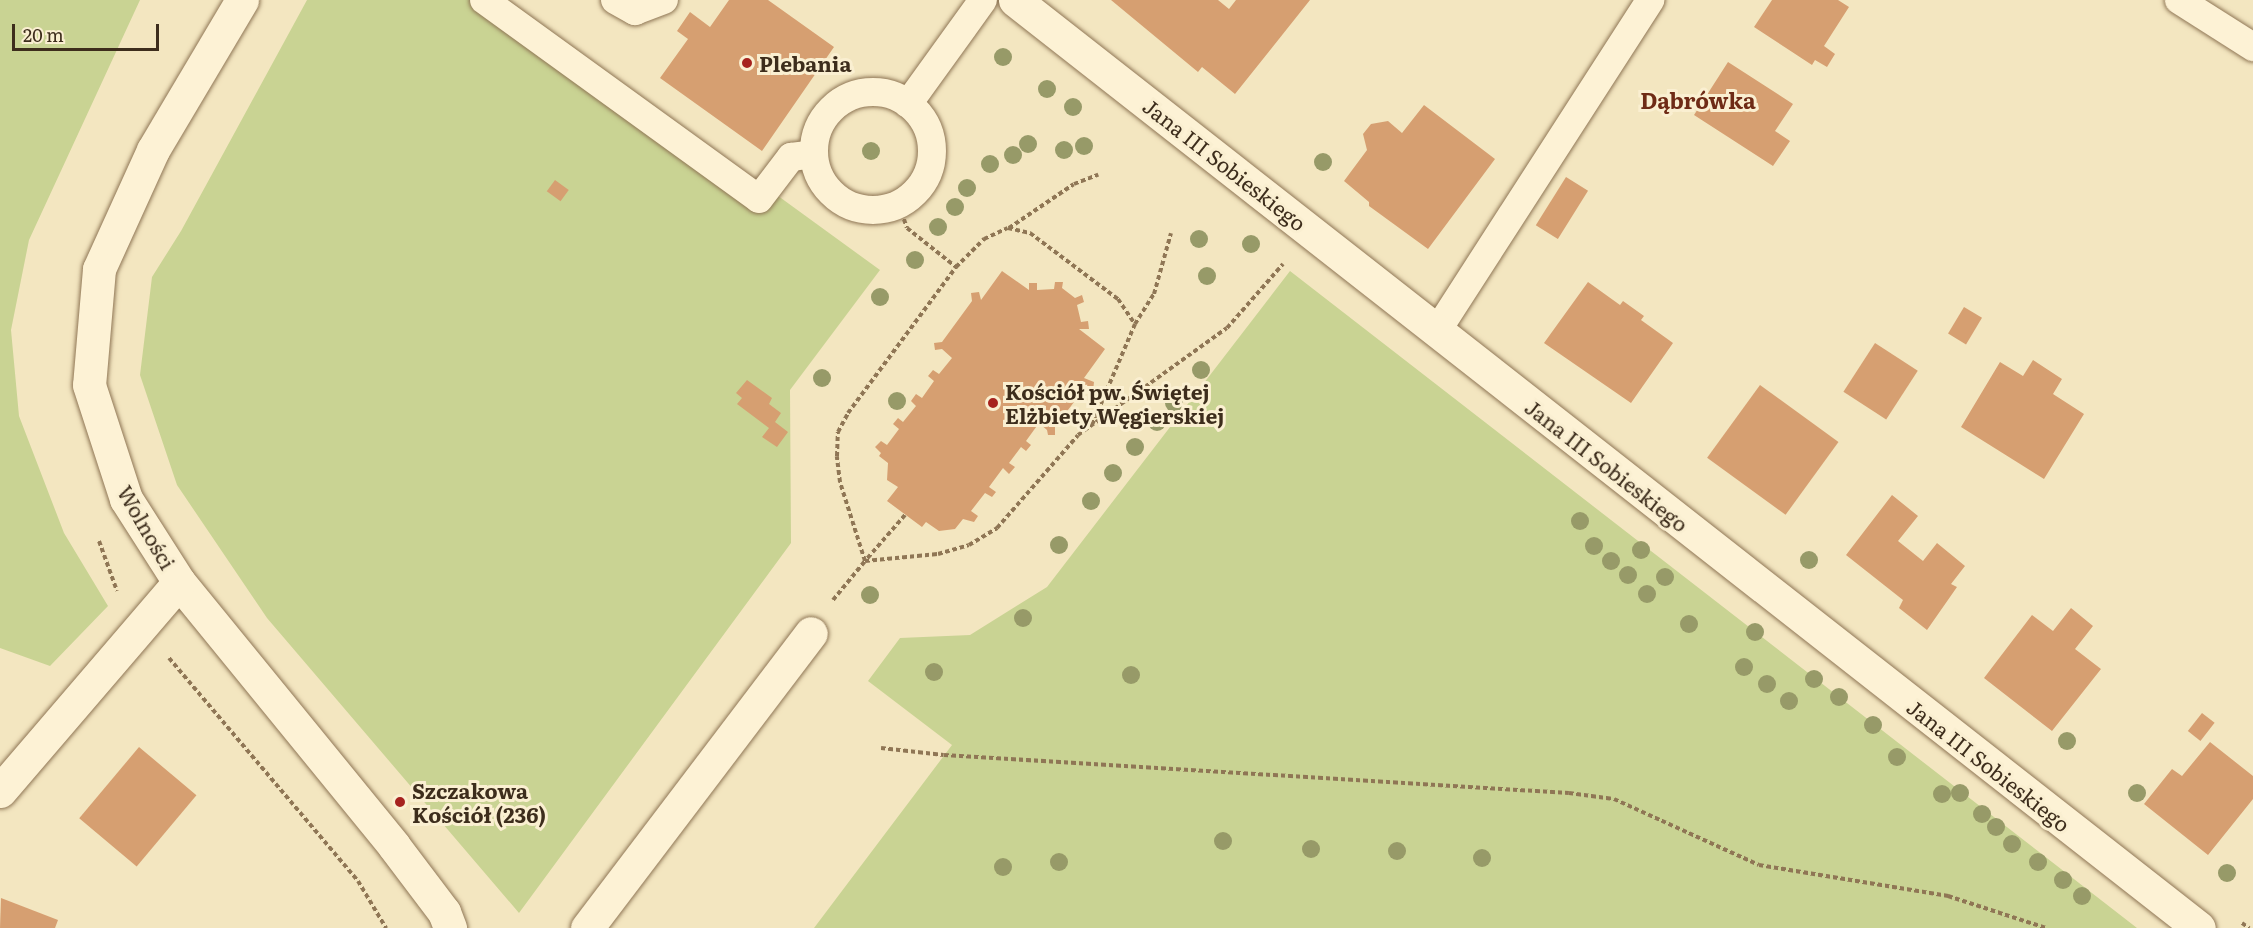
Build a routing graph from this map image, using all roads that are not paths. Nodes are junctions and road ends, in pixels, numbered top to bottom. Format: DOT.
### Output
graph roads {
  1 [pos="242,0"];
  2 [pos="484,0"];
  3 [pos="615,0"];
  4 [pos="664,0"];
  5 [pos="983,0"];
  6 [pos="1015,0"];
  7 [pos="1650,0"];
  8 [pos="2179,0"];
  9 [pos="2253,47"];
  10 [pos="908,104"];
  11 [pos="814,154"];
  12 [pos="1437,331"];
  13 [pos="179,582"];
  14 [pos="811,633"];
  15 [pos="0,791"];
  16 [pos="450,928"];
  17 [pos="587,928"];
  18 [pos="2199,928"];
  1 -- 13 [label="street, Wolności"];
  2 -- 11 [label="lane"];
  3 -- 4 [label="lane"];
  5 -- 10 [label="lane"];
  6 -- 12 [label="street, Jana III Sobieskiego"];
  7 -- 12 [label="lane"];
  8 -- 9 [label="lane"];
  10 -- 11 [label="lane"];
  10 -- 11 [label="lane"];
  12 -- 18 [label="street, Jana III Sobieskiego"];
  13 -- 15 [label="street"];
  13 -- 16 [label="street, Wolności"];
  14 -- 17 [label="street"];
}
